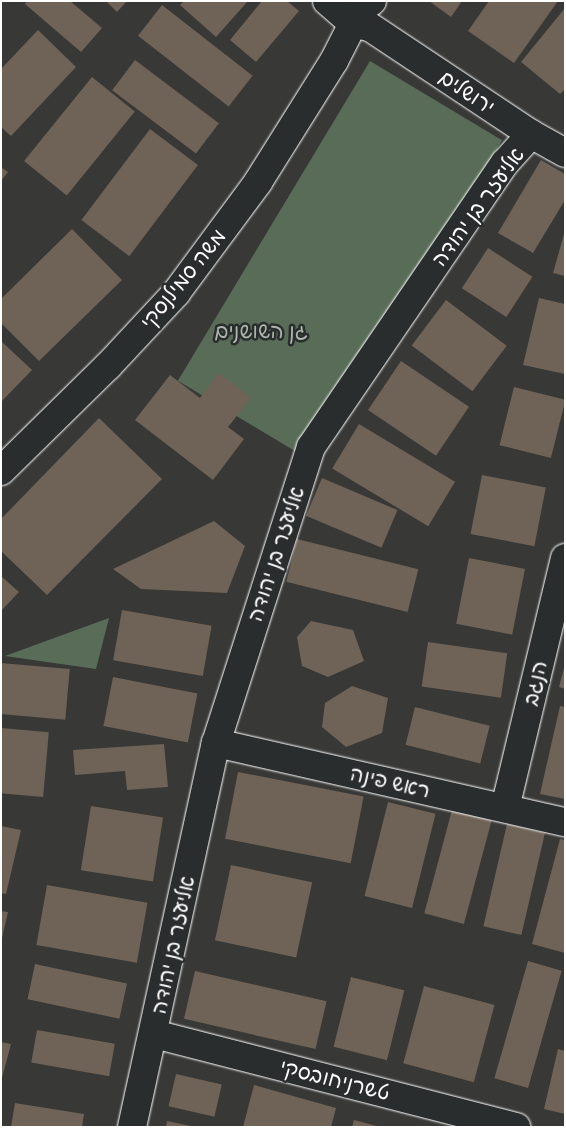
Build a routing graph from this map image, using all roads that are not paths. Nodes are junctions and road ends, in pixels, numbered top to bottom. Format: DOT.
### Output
graph roads {
  1 [pos="327,1"];
  2 [pos="364,11"];
  3 [pos="531,134"];
  4 [pos="565,153"];
  5 [pos="1,471"];
  6 [pos="565,558"];
  7 [pos="216,743"];
  8 [pos="505,808"];
  9 [pos="565,822"];
  10 [pos="154,1034"];
  11 [pos="132,1127"];
  12 [pos="516,1127"];
  1 -- 2 [label="street, ירושלים"];
  2 -- 3 [label="street, ירושלים"];
  2 -- 5 [label="street, משה סמילנסקי"];
  3 -- 4 [label="street, ירושלים"];
  3 -- 7 [label="street, אליעזר בן יהודה"];
  6 -- 8 [label="street, הנגב"];
  7 -- 8 [label="street, ראש פינה"];
  7 -- 10 [label="street, אליעזר בן יהודה"];
  8 -- 9 [label="street, ראש פינה"];
  10 -- 11 [label="street, אליעזר בן יהודה"];
  10 -- 12 [label="street, טשרניחובסקי"];
}
